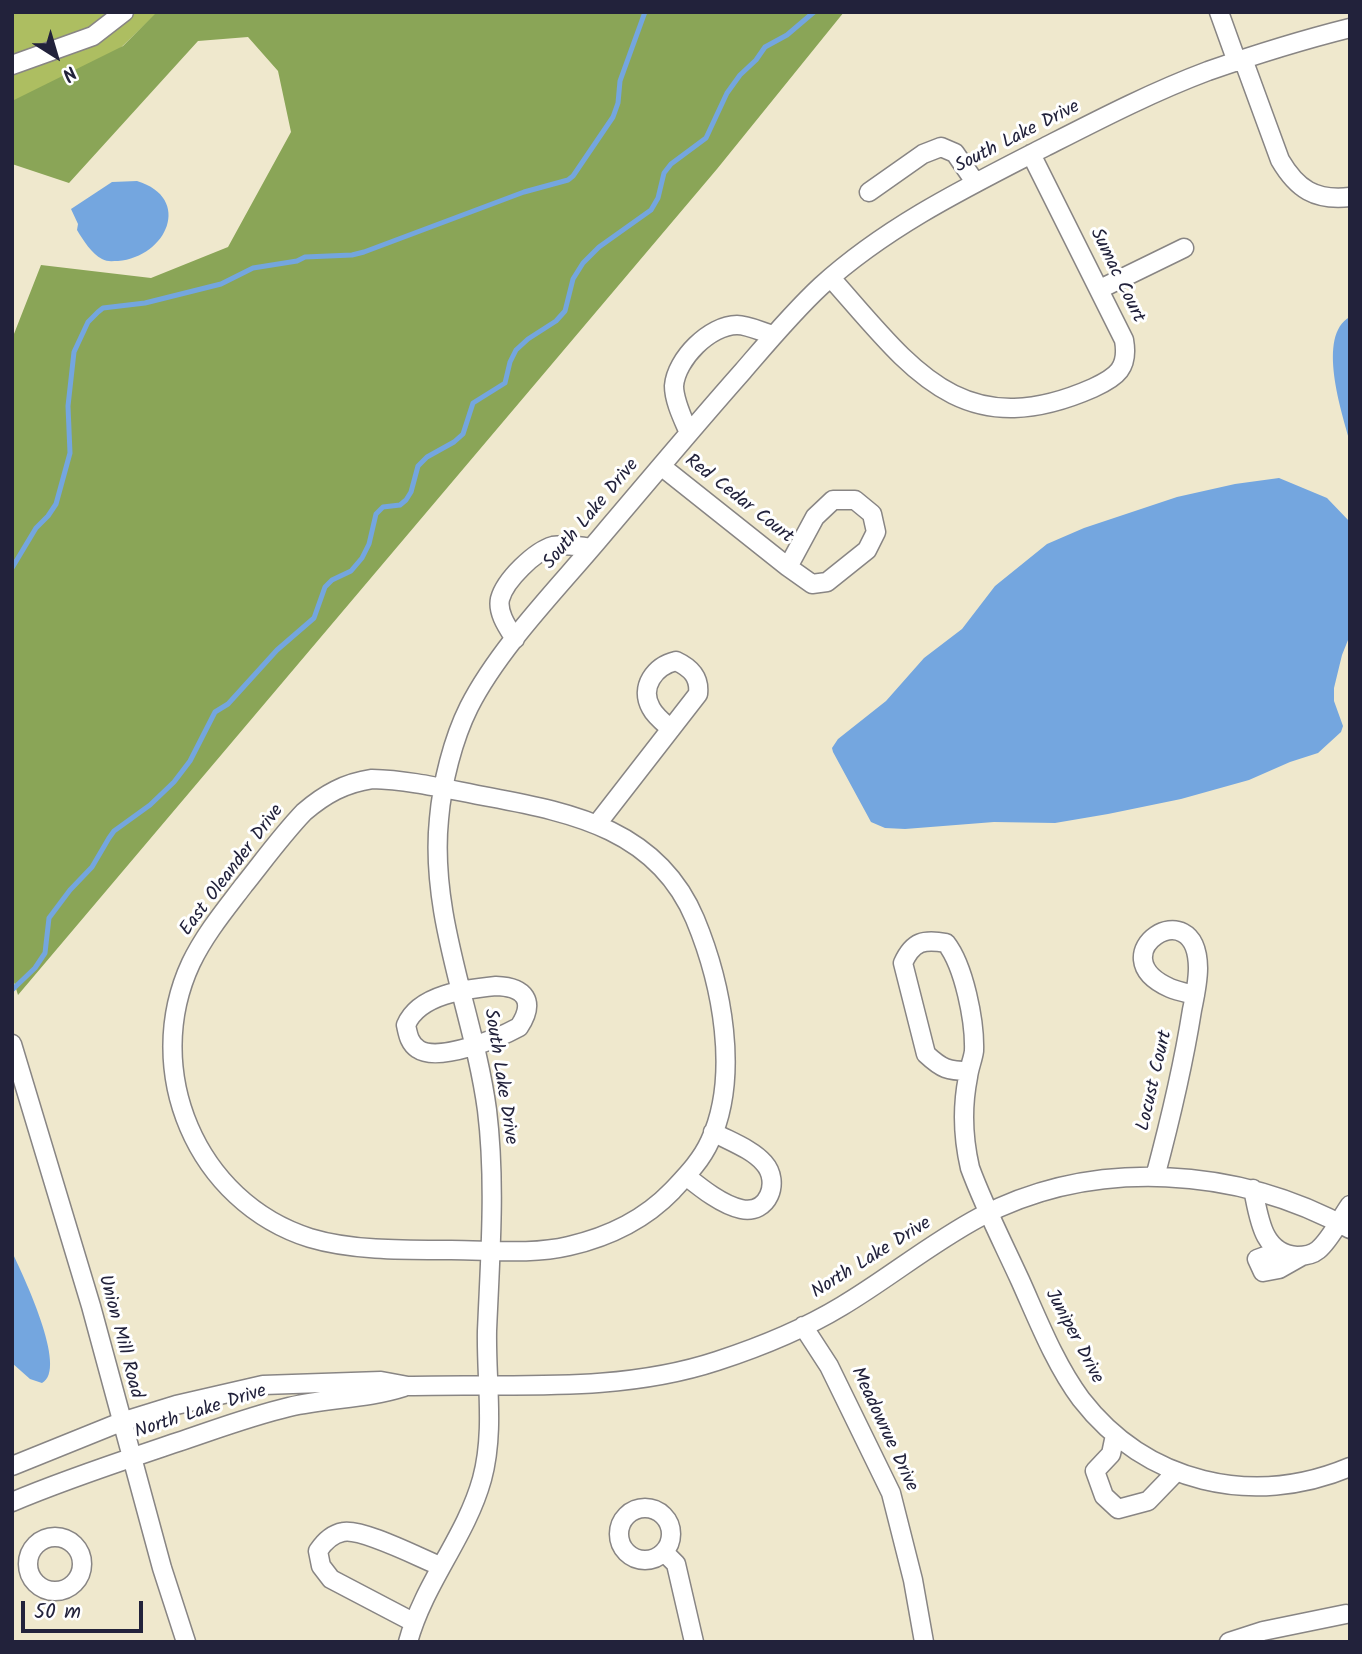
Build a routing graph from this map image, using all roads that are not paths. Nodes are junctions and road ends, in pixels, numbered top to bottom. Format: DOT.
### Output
graph roads {
  1 [pos="124,12"];
  2 [pos="1219,12"];
  3 [pos="1350,28"];
  4 [pos="1240,61"];
  5 [pos="12,65"];
  6 [pos="1031,154"];
  7 [pos="975,182"];
  8 [pos="869,192"];
  9 [pos="1350,197"];
  10 [pos="1184,248"];
  11 [pos="831,278"];
  12 [pos="1100,289"];
  13 [pos="773,335"];
  14 [pos="689,433"];
  15 [pos="661,466"];
  16 [pos="592,548"];
  17 [pos="788,567"];
  18 [pos="515,639"];
  19 [pos="671,729"];
  20 [pos="445,788"];
  21 [pos="597,824"];
  22 [pos="462,991"];
  23 [pos="1195,995"];
  24 [pos="12,1044"];
  25 [pos="476,1045"];
  26 [pos="969,1071"];
  27 [pos="713,1132"];
  28 [pos="686,1176"];
  29 [pos="1155,1177"];
  30 [pos="1253,1189"];
  31 [pos="1350,1205"];
  32 [pos="990,1213"];
  33 [pos="1344,1226"];
  34 [pos="491,1250"];
  35 [pos="1279,1251"];
  36 [pos="1302,1256"];
  37 [pos="803,1325"];
  38 [pos="408,1386"];
  39 [pos="487,1386"];
  40 [pos="121,1422"];
  41 [pos="1115,1435"];
  42 [pos="131,1458"];
  43 [pos="12,1466"];
  44 [pos="1350,1467"];
  45 [pos="1176,1472"];
  46 [pos="12,1502"];
  47 [pos="664,1552"];
  48 [pos="440,1566"];
  49 [pos="1348,1619"];
  50 [pos="413,1622"];
  51 [pos="186,1642"];
  52 [pos="408,1642"];
  53 [pos="694,1642"];
  54 [pos="924,1642"];
  55 [pos="1229,1642"];
  1 -- 5 [label="street"];
  2 -- 4 [label="street"];
  3 -- 4 [label="street, South Lake Drive"];
  4 -- 6 [label="street, South Lake Drive"];
  4 -- 9 [label="street"];
  6 -- 7 [label="street, South Lake Drive"];
  6 -- 12 [label="street, Sumac Court"];
  7 -- 8 [label="street"];
  7 -- 11 [label="street, South Lake Drive"];
  10 -- 12 [label="street"];
  11 -- 12 [label="street, Sumac Court"];
  11 -- 13 [label="street, South Lake Drive"];
  13 -- 14 [label="street, South Lake Drive"];
  13 -- 14 [label="street"];
  14 -- 15 [label="street, South Lake Drive"];
  15 -- 16 [label="street, South Lake Drive"];
  15 -- 17 [label="street, Red Cedar Court"];
  16 -- 18 [label="street, South Lake Drive"];
  16 -- 18 [label="street"];
  17 -- 17 [label="street, Red Cedar Court"];
  18 -- 20 [label="street, South Lake Drive"];
  19 -- 21 [label="street"];
  20 -- 21 [label="street, East Oleander Drive"];
  20 -- 22 [label="street, South Lake Drive"];
  20 -- 34 [label="street, East Oleander Drive"];
  21 -- 27 [label="street, East Oleander Drive"];
  22 -- 25 [label="street, South Lake Drive"];
  22 -- 25 [label="street"];
  22 -- 25 [label="street"];
  23 -- 29 [label="street, Locust Court"];
  24 -- 40 [label="street, Union Mill Road"];
  25 -- 34 [label="street, South Lake Drive"];
  26 -- 26 [label="street, Juniper Drive"];
  26 -- 32 [label="street, Juniper Drive"];
  27 -- 28 [label="street, East Oleander Drive"];
  27 -- 28 [label="street"];
  28 -- 34 [label="street, East Oleander Drive"];
  29 -- 30 [label="street, North Lake Drive"];
  29 -- 32 [label="street, North Lake Drive"];
  30 -- 33 [label="street, North Lake Drive"];
  30 -- 35 [label="street"];
  31 -- 33 [label="street"];
  32 -- 37 [label="street, North Lake Drive"];
  32 -- 41 [label="street, Juniper Drive"];
  33 -- 36 [label="street"];
  34 -- 39 [label="street, South Lake Drive"];
  35 -- 36 [label="street"];
  35 -- 36 [label="street"];
  37 -- 39 [label="street, North Lake Drive"];
  37 -- 54 [label="street, Meadowrue Drive"];
  38 -- 39 [label="street, North Lake Drive"];
  38 -- 40 [label="street, North Lake Drive"];
  38 -- 42 [label="street, North Lake Drive"];
  39 -- 48 [label="street"];
  40 -- 42 [label="street, Union Mill Road"];
  40 -- 43 [label="street, North Lake Drive"];
  41 -- 45 [label="street, Juniper Drive"];
  41 -- 45 [label="street"];
  42 -- 46 [label="street, North Lake Drive"];
  42 -- 51 [label="street, Union Mill Road"];
  44 -- 45 [label="street, Juniper Drive"];
  47 -- 53 [label="street"];
  48 -- 50 [label="street"];
  48 -- 50 [label="street"];
  49 -- 55 [label="street"];
  50 -- 52 [label="street"];
}
